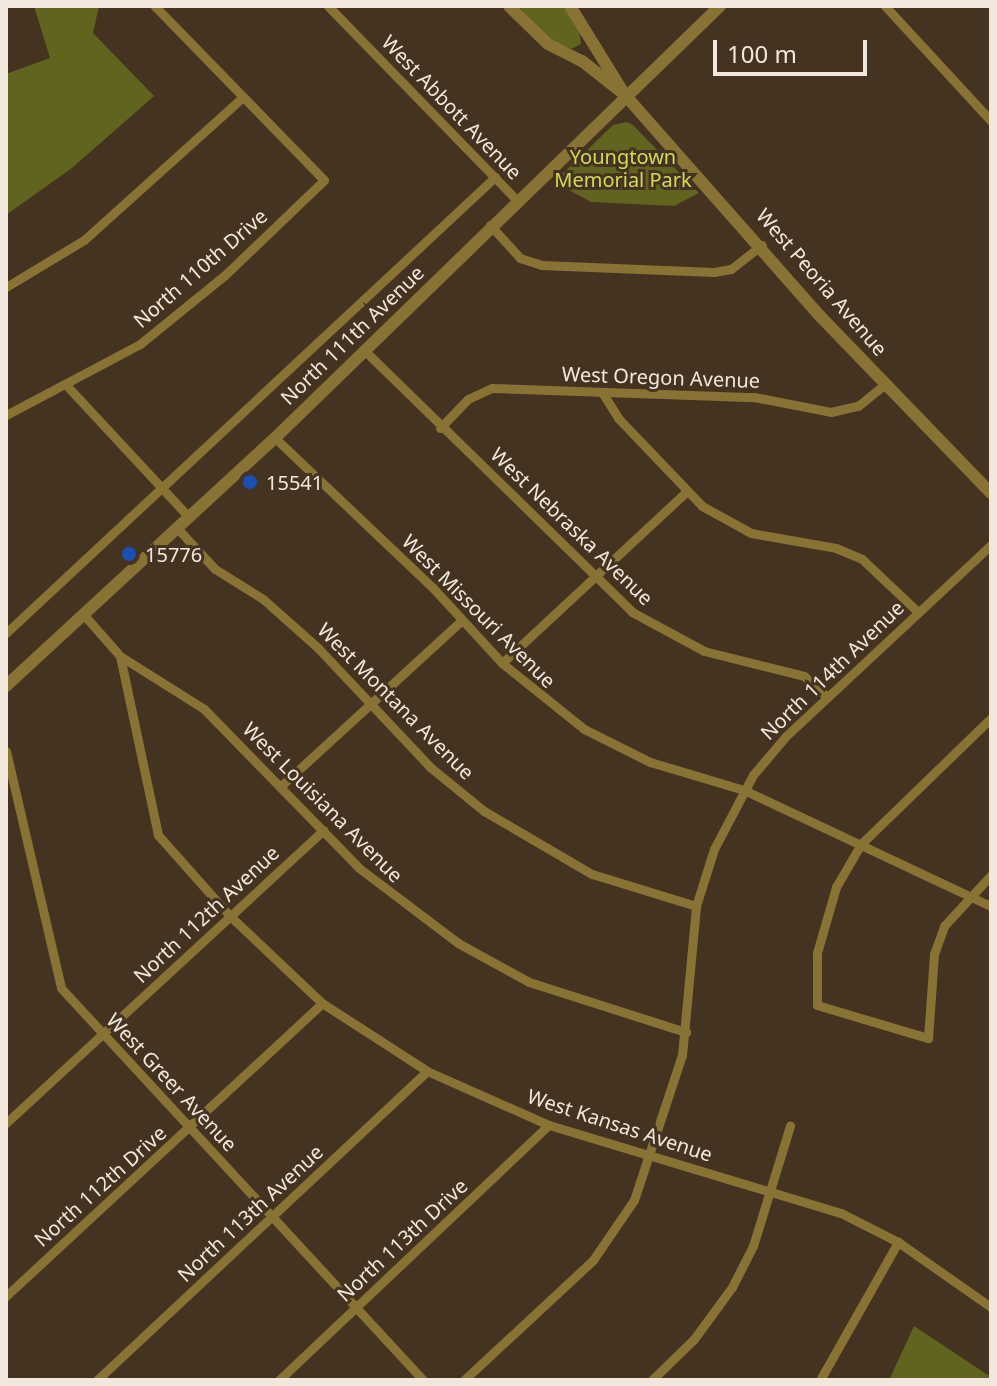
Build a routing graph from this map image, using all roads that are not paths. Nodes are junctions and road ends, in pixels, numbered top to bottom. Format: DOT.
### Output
graph roads {
  1 [pos="155,6"];
  2 [pos="328,6"];
  3 [pos="509,6"];
  4 [pos="570,6"];
  5 [pos="720,6"];
  6 [pos="885,6"];
  7 [pos="625,95"];
  8 [pos="243,97"];
  9 [pos="991,121"];
  10 [pos="495,177"];
  11 [pos="516,199"];
  12 [pos="490,225"];
  13 [pos="762,245"];
  14 [pos="6,287"];
  15 [pos="365,351"];
  16 [pos="885,384"];
  17 [pos="68,387"];
  18 [pos="602,392"];
  19 [pos="6,415"];
  20 [pos="440,428"];
  21 [pos="275,438"];
  22 [pos="162,488"];
  23 [pos="686,492"];
  24 [pos="991,493"];
  25 [pos="189,517"];
  26 [pos="177,528"];
  27 [pos="991,545"];
  28 [pos="594,577"];
  29 [pos="918,612"];
  30 [pos="84,615"];
  31 [pos="462,620"];
  32 [pos="6,633"];
  33 [pos="120,656"];
  34 [pos="502,663"];
  35 [pos="6,686"];
  36 [pos="827,697"];
  37 [pos="371,706"];
  38 [pos="991,718"];
  39 [pos="6,751"];
  40 [pos="282,785"];
  41 [pos="744,790"];
  42 [pos="324,830"];
  43 [pos="861,844"];
  44 [pos="991,875"];
  45 [pos="970,895"];
  46 [pos="696,906"];
  47 [pos="991,906"];
  48 [pos="230,916"];
  49 [pos="322,1003"];
  50 [pos="686,1032"];
  51 [pos="103,1035"];
  52 [pos="427,1071"];
  53 [pos="6,1123"];
  54 [pos="549,1125"];
  55 [pos="790,1126"];
  56 [pos="191,1128"];
  57 [pos="650,1153"];
  58 [pos="772,1192"];
  59 [pos="273,1216"];
  60 [pos="898,1242"];
  61 [pos="6,1296"];
  62 [pos="991,1307"];
  63 [pos="357,1308"];
  64 [pos="97,1380"];
  65 [pos="279,1380"];
  66 [pos="423,1380"];
  67 [pos="464,1380"];
  68 [pos="652,1380"];
  69 [pos="820,1380"];
  1 -- 8 [label="street"];
  2 -- 10 [label="street, West Abbott Avenue"];
  3 -- 7 [label="street, West Peoria Avenue"];
  4 -- 7 [label="street, West Peoria Avenue"];
  5 -- 7 [label="street, North 111th Avenue"];
  6 -- 9 [label="street"];
  7 -- 11 [label="street, North 111th Avenue"];
  7 -- 13 [label="street, West Peoria Avenue"];
  8 -- 14 [label="street"];
  8 -- 17 [label="street, North 110th Drive"];
  10 -- 11 [label="street, West Abbott Avenue"];
  10 -- 22 [label="street, North 111th Avenue"];
  11 -- 12 [label="street, North 111th Avenue"];
  12 -- 13 [label="street"];
  12 -- 15 [label="street, North 111th Avenue"];
  13 -- 16 [label="street, West Peoria Avenue"];
  15 -- 20 [label="street, West Nebraska Avenue"];
  15 -- 21 [label="street, North 111th Avenue"];
  16 -- 18 [label="street, West Oregon Avenue"];
  16 -- 24 [label="street, West Peoria Avenue"];
  17 -- 19 [label="street, North 110th Drive"];
  17 -- 22 [label="street"];
  18 -- 20 [label="street, West Oregon Avenue"];
  18 -- 23 [label="street"];
  20 -- 28 [label="street, West Nebraska Avenue"];
  21 -- 25 [label="street, North 111th Avenue"];
  21 -- 31 [label="street, West Missouri Avenue"];
  22 -- 25 [label="street"];
  22 -- 32 [label="street, North 111th Avenue"];
  23 -- 28 [label="street"];
  23 -- 29 [label="street"];
  25 -- 26 [label="street, North 111th Avenue"];
  26 -- 30 [label="street, North 111th Avenue"];
  26 -- 37 [label="street, West Montana Avenue"];
  27 -- 29 [label="street, North 114th Avenue"];
  28 -- 34 [label="street"];
  28 -- 36 [label="street, West Nebraska Avenue"];
  29 -- 36 [label="street, North 114th Avenue"];
  30 -- 33 [label="street, West Kansas Avenue"];
  30 -- 35 [label="street, North 111th Avenue"];
  31 -- 34 [label="street, West Missouri Avenue"];
  31 -- 37 [label="street"];
  33 -- 40 [label="street, West Louisiana Avenue"];
  33 -- 48 [label="street, West Kansas Avenue"];
  34 -- 41 [label="street, West Missouri Avenue"];
  36 -- 41 [label="street, North 114th Avenue"];
  37 -- 40 [label="street"];
  37 -- 46 [label="street, West Montana Avenue"];
  38 -- 43 [label="street"];
  39 -- 51 [label="street, West Greer Avenue"];
  40 -- 42 [label="street, West Louisiana Avenue"];
  41 -- 43 [label="street, West Missouri Avenue"];
  41 -- 46 [label="street, North 114th Avenue"];
  42 -- 48 [label="street, North 112th Avenue"];
  42 -- 50 [label="street, West Louisiana Avenue"];
  43 -- 45 [label="street, West Missouri Avenue"];
  43 -- 45 [label="street"];
  44 -- 45 [label="street"];
  45 -- 47 [label="street, West Missouri Avenue"];
  46 -- 50 [label="street, North 114th Avenue"];
  48 -- 49 [label="street, West Kansas Avenue"];
  48 -- 51 [label="street, North 112th Avenue"];
  49 -- 52 [label="street, West Kansas Avenue"];
  49 -- 56 [label="street, North 112th Drive"];
  50 -- 57 [label="street, North 114th Avenue"];
  51 -- 53 [label="street, North 112th Avenue"];
  51 -- 56 [label="street, West Greer Avenue"];
  52 -- 54 [label="street, West Kansas Avenue"];
  52 -- 59 [label="street, North 113th Avenue"];
  54 -- 57 [label="street, West Kansas Avenue"];
  54 -- 63 [label="street, North 113th Drive"];
  55 -- 58 [label="street"];
  56 -- 59 [label="street, West Greer Avenue"];
  56 -- 61 [label="street, North 112th Drive"];
  57 -- 58 [label="street, West Kansas Avenue"];
  57 -- 67 [label="street, North 114th Avenue"];
  58 -- 60 [label="street, West Kansas Avenue"];
  58 -- 68 [label="street"];
  59 -- 63 [label="street, West Greer Avenue"];
  59 -- 64 [label="street, North 113th Avenue"];
  60 -- 62 [label="street, West Kansas Avenue"];
  60 -- 69 [label="street"];
  63 -- 65 [label="street, North 113th Drive"];
  63 -- 66 [label="street, West Greer Avenue"];
}
